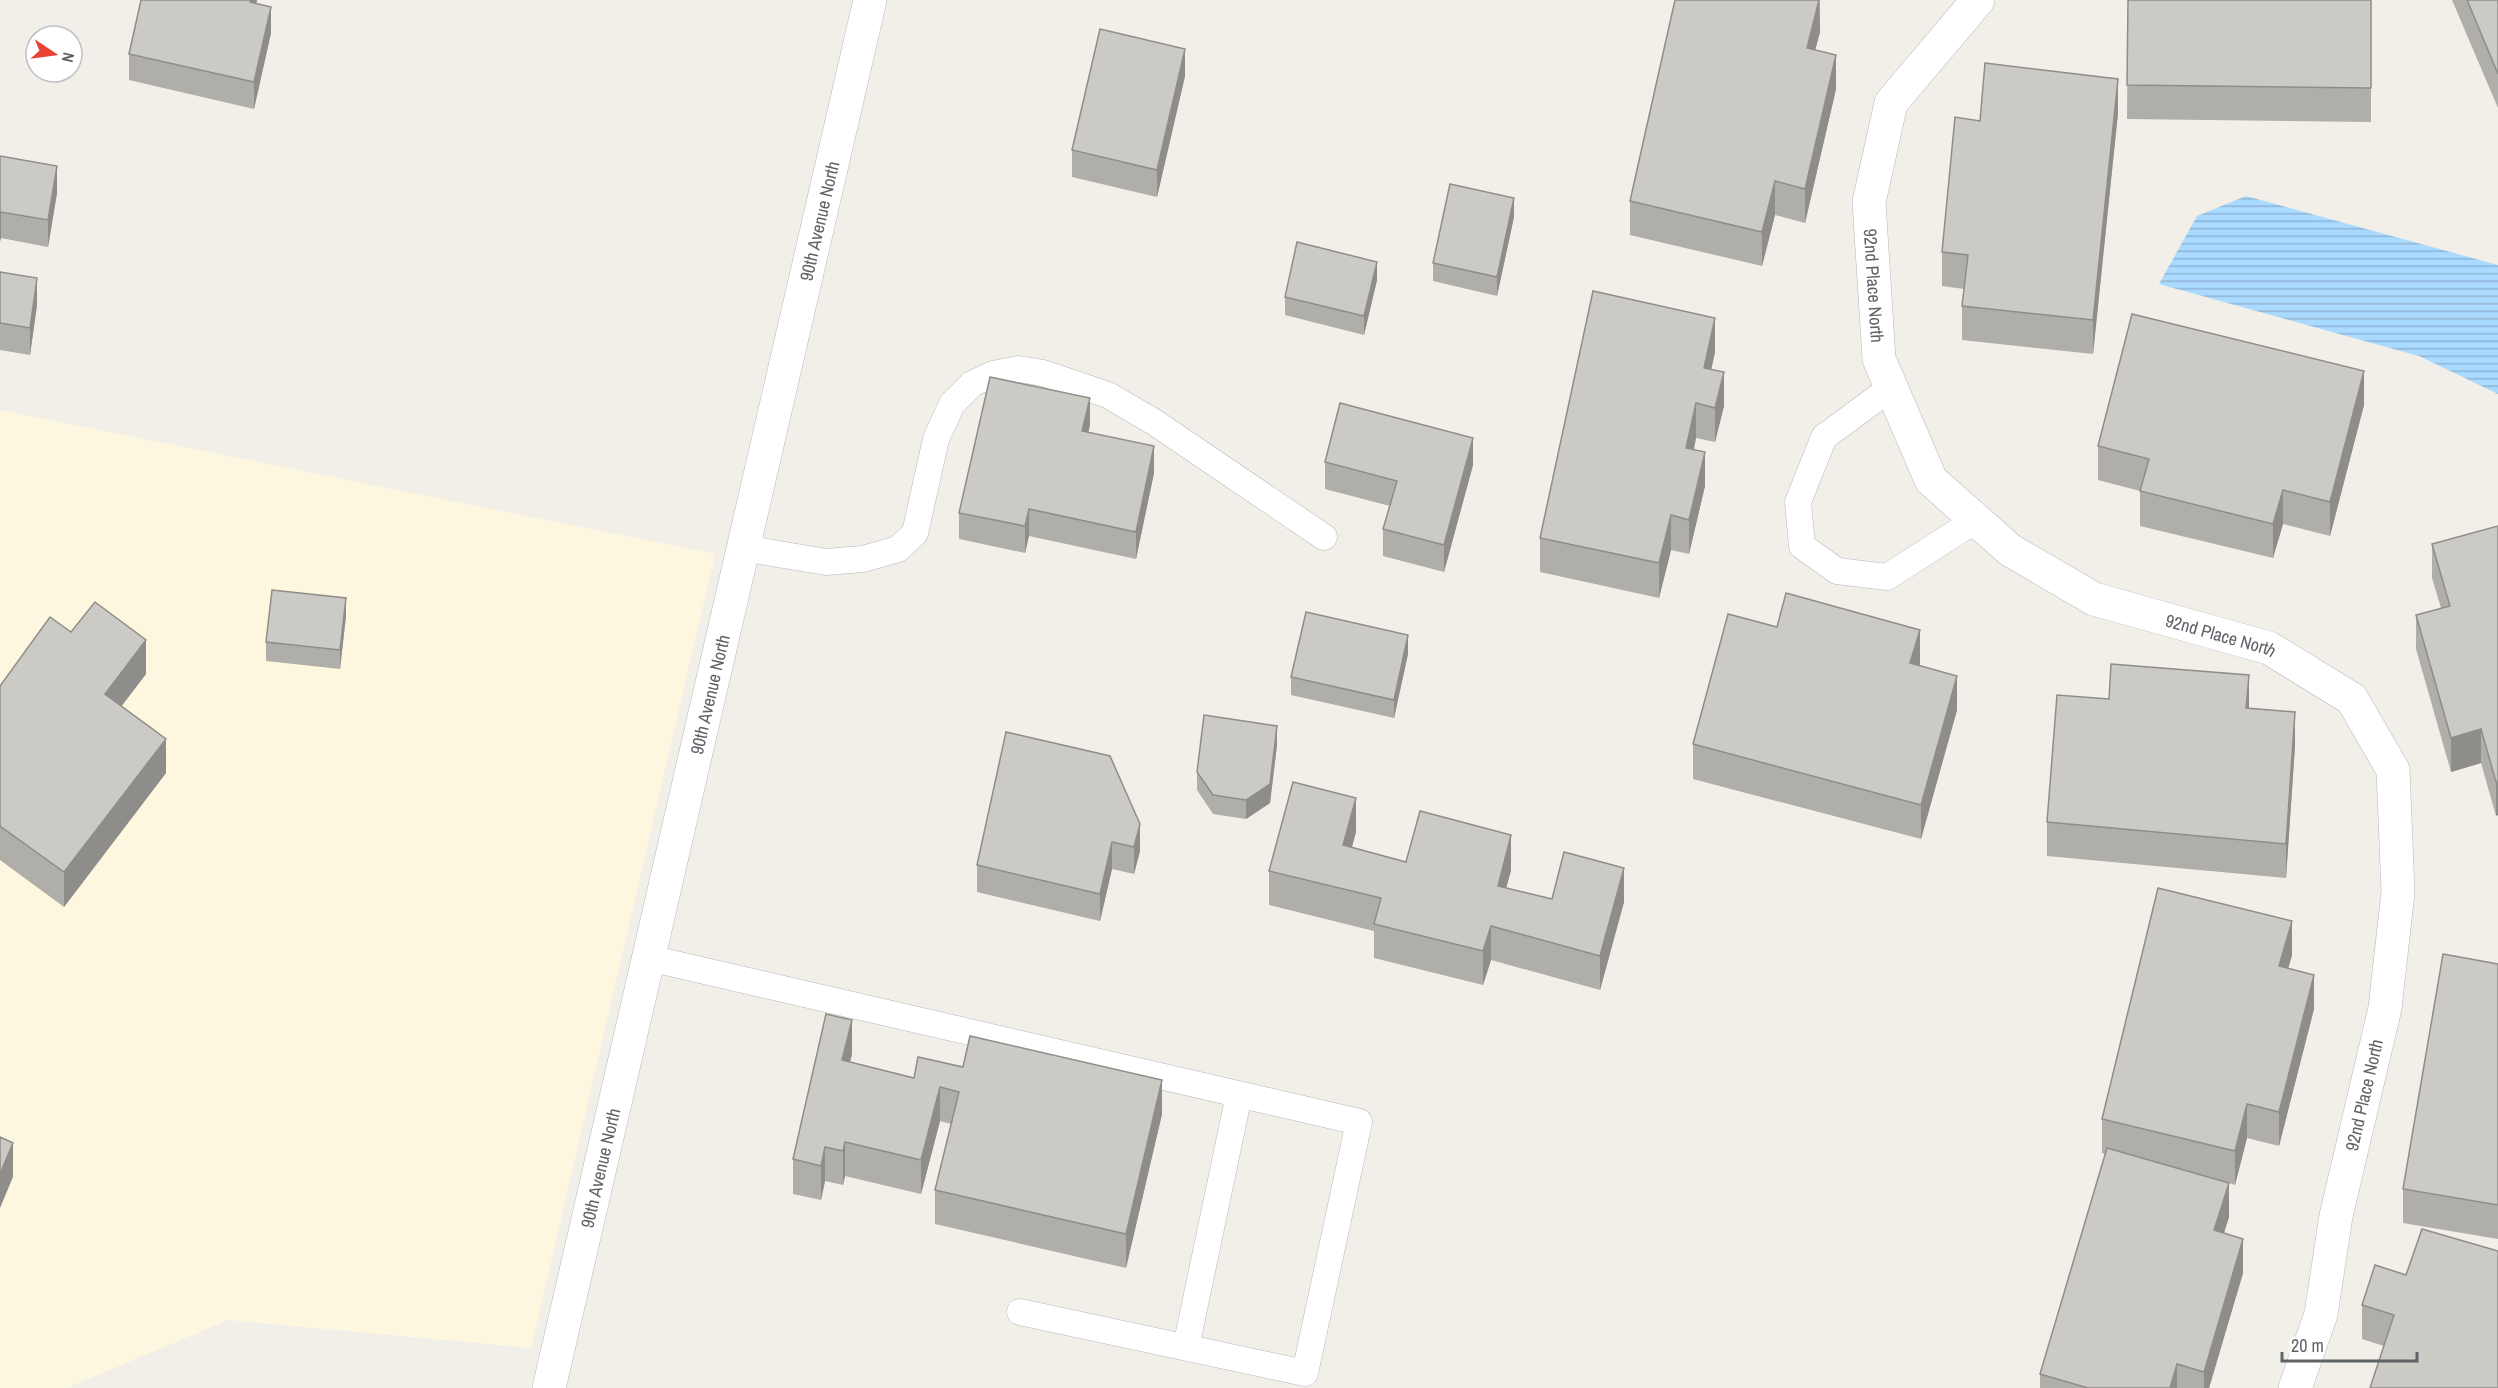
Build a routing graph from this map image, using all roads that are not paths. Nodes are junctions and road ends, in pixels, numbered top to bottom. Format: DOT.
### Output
graph roads {
  1 [pos="870,0"];
  2 [pos="1977,0"];
  3 [pos="1892,387"];
  4 [pos="1976,520"];
  5 [pos="1324,537"];
  6 [pos="744,548"];
  7 [pos="649,958"];
  8 [pos="1239,1095"];
  9 [pos="1020,1312"];
  10 [pos="1185,1347"];
  11 [pos="549,1388"];
  12 [pos="2295,1388"];
  1 -- 6 [label="street, 90th Avenue North"];
  2 -- 3 [label="street, 92nd Place North"];
  3 -- 4 [label="street, 92nd Place North"];
  3 -- 4 [label="lane"];
  4 -- 12 [label="street, 92nd Place North"];
  5 -- 6 [label="lane"];
  6 -- 7 [label="street, 90th Avenue North"];
  7 -- 8 [label="lane"];
  7 -- 11 [label="street, 90th Avenue North"];
  8 -- 10 [label="lane"];
  8 -- 10 [label="lane"];
  9 -- 10 [label="lane"];
}
